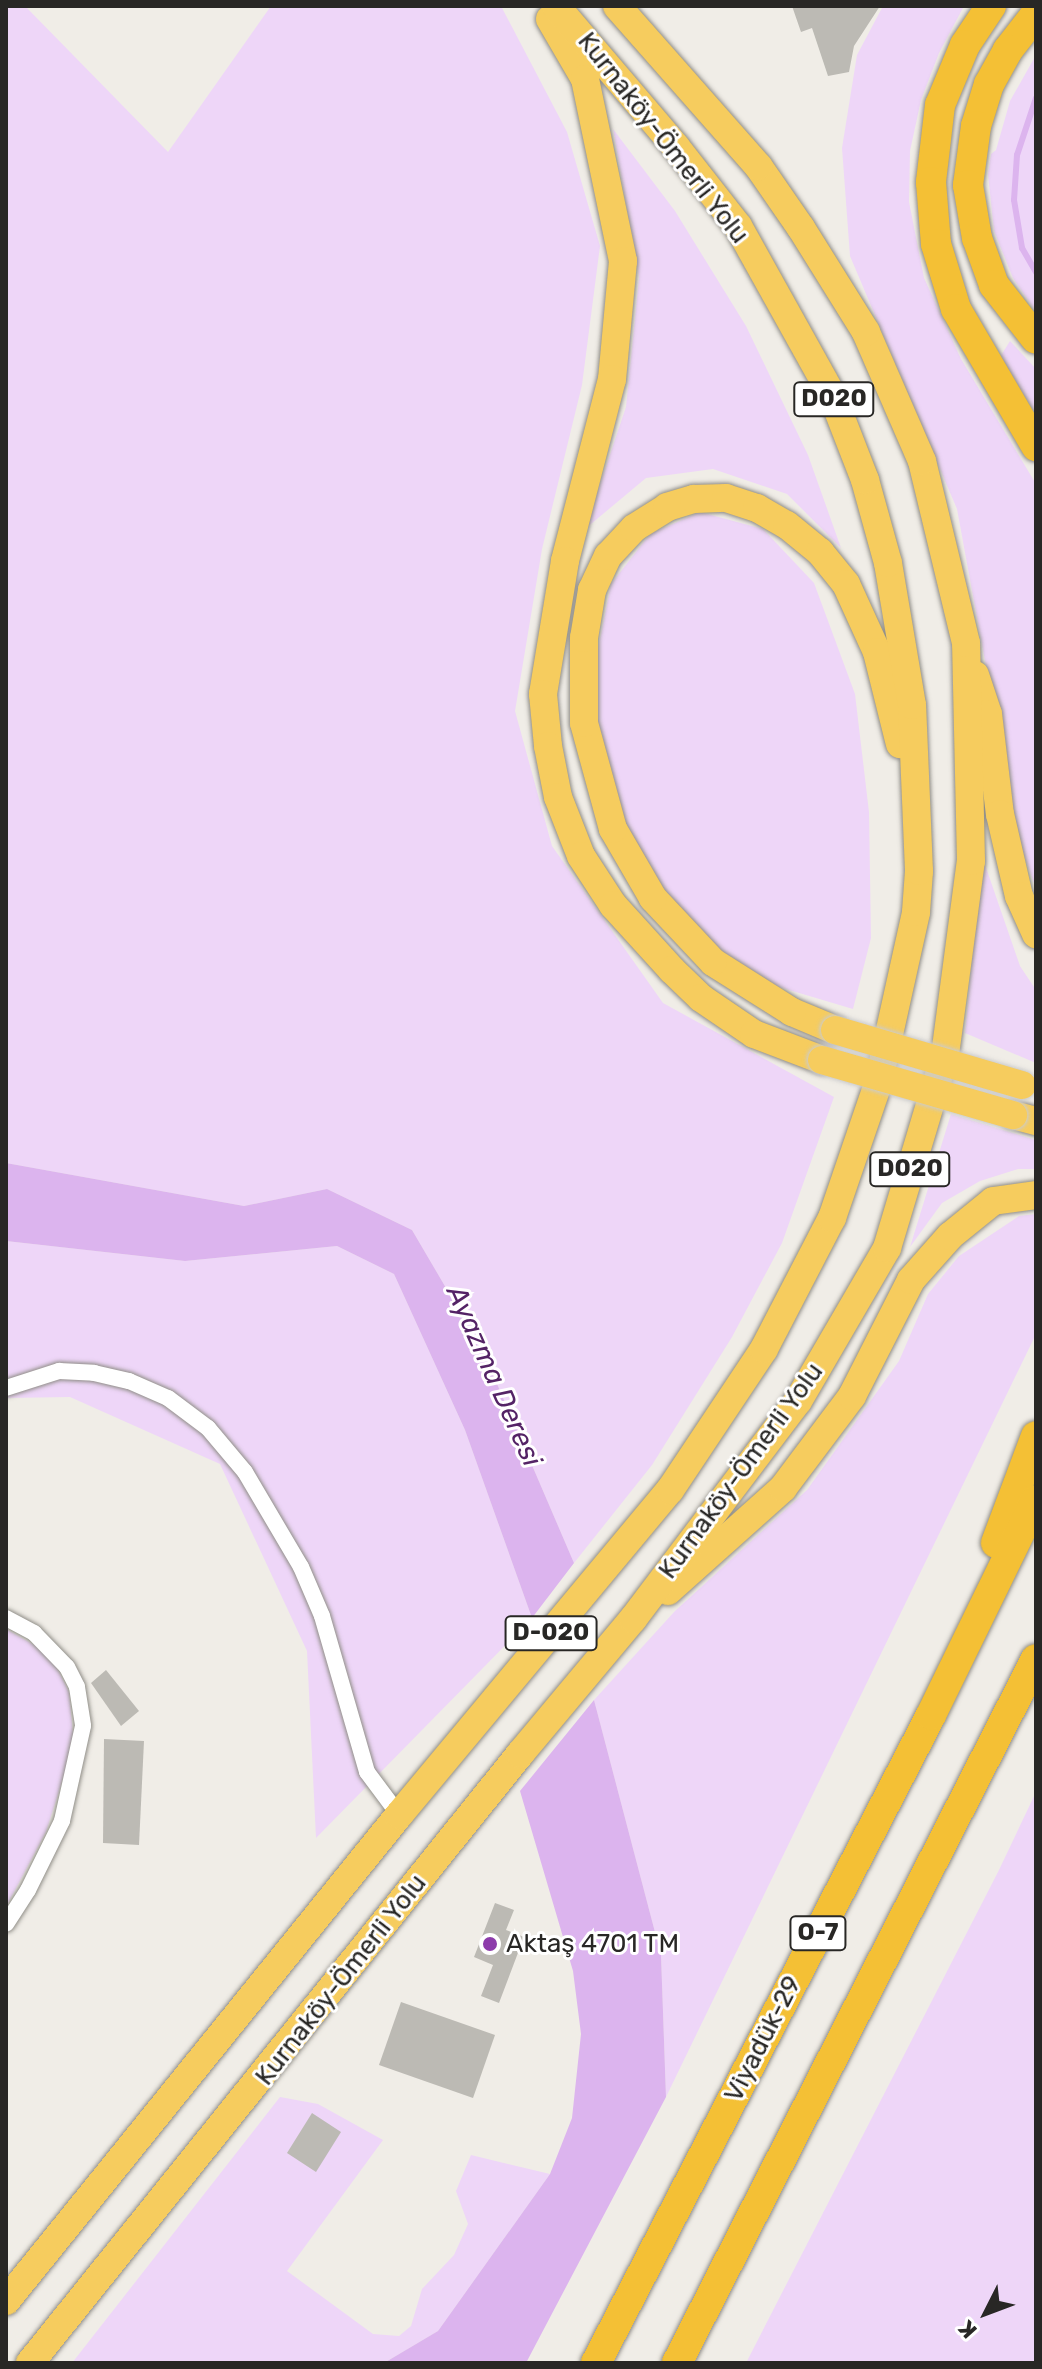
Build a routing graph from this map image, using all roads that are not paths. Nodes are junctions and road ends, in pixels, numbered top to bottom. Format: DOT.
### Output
graph roads {
  1 [pos="540,6"];
  2 [pos="556,6"];
  3 [pos="617,6"];
  4 [pos="991,6"];
  5 [pos="1036,14"];
  6 [pos="1036,339"];
  7 [pos="1036,446"];
  8 [pos="966,643"];
  9 [pos="919,871"];
  10 [pos="1036,934"];
  11 [pos="1029,1087"];
  12 [pos="1025,1118"];
  13 [pos="1036,1195"];
  14 [pos="6,1388"];
  15 [pos="1036,1436"];
  16 [pos="1036,1500"];
  17 [pos="6,1618"];
  18 [pos="633,1619"];
  19 [pos="1036,1659"];
  20 [pos="1036,1683"];
  21 [pos="931,1715"];
  22 [pos="991,1751"];
  23 [pos="399,1815"];
  24 [pos="6,1924"];
  25 [pos="6,2301"];
  26 [pos="30,2363"];
  27 [pos="596,2363"];
  28 [pos="677,2363"];
  1 -- 12 [label="highway, bridge"];
  2 -- 9 [label="highway, Kurnaköy-Ömerli Yolu / D020"];
  3 -- 8 [label="highway, Kurnaköy-Ömerli Yolu / D020"];
  4 -- 7 [label="highway"];
  5 -- 6 [label="highway"];
  8 -- 10 [label="highway"];
  8 -- 18 [label="highway, Kurnaköy-Ömerli Yolu / D020"];
  9 -- 11 [label="highway, bridge"];
  9 -- 23 [label="highway, Kurnaköy-Ömerli Yolu / D-020"];
  13 -- 18 [label="highway"];
  14 -- 23 [label="street"];
  15 -- 21 [label="highway"];
  16 -- 21 [label="highway, Viyadük-29 / O-7"];
  17 -- 24 [label="street"];
  18 -- 26 [label="highway, Kurnaköy-Ömerli Yolu / D-020"];
  19 -- 22 [label="highway, O-7"];
  20 -- 22 [label="highway"];
  21 -- 27 [label="highway, Viyadük-29 / O-7"];
  22 -- 28 [label="highway, O-7"];
  23 -- 25 [label="highway, Kurnaköy-Ömerli Yolu / D-020"];
}
